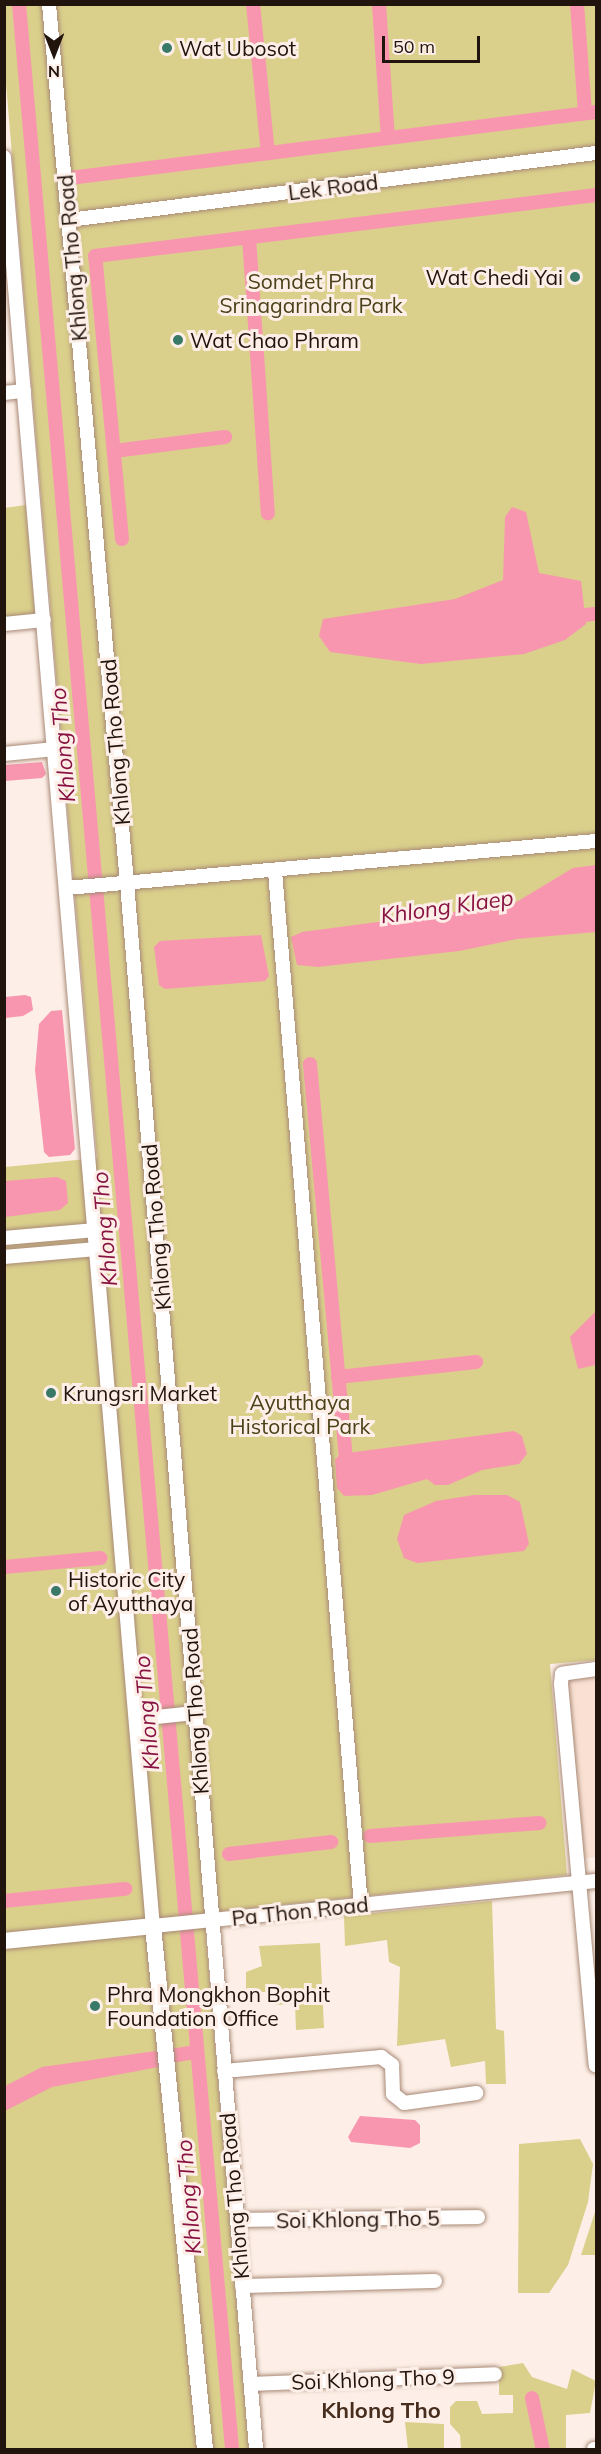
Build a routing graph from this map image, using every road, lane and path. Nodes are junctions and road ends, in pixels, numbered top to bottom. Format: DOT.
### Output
graph roads {
  1 [pos="50,4"];
  2 [pos="597,153"];
  3 [pos="4,157"];
  4 [pos="69,220"];
  5 [pos="20,335"];
  6 [pos="4,337"];
  7 [pos="24,392"];
  8 [pos="4,393"];
  9 [pos="44,620"];
  10 [pos="4,624"];
  11 [pos="55,749"];
  12 [pos="4,754"];
  13 [pos="597,841"];
  14 [pos="274,871"];
  15 [pos="127,883"];
  16 [pos="67,888"];
  17 [pos="96,1230"];
  18 [pos="4,1238"];
  19 [pos="97,1250"];
  20 [pos="4,1257"];
  21 [pos="597,1669"];
  22 [pos="192,1714"];
  23 [pos="141,1718"];
  24 [pos="597,1881"];
  25 [pos="577,1883"];
  26 [pos="361,1905"];
  27 [pos="207,1920"];
  28 [pos="159,1925"];
  29 [pos="4,1941"];
  30 [pos="597,2065"];
  31 [pos="224,2071"];
  32 [pos="476,2093"];
  33 [pos="478,2217"];
  34 [pos="237,2220"];
  35 [pos="435,2281"];
  36 [pos="242,2286"];
  37 [pos="495,2374"];
  38 [pos="251,2384"];
  39 [pos="205,2450"];
  40 [pos="256,2450"];
  1 -- 4 [label="street, Khlong Tho Road"];
  2 -- 4 [label="street, Lek Road"];
  3 -- 5 [label="street"];
  4 -- 15 [label="street, Khlong Tho Road"];
  5 -- 6 [label="street"];
  5 -- 7 [label="street"];
  7 -- 8 [label="street"];
  7 -- 9 [label="street"];
  9 -- 10 [label="street"];
  9 -- 11 [label="street"];
  11 -- 12 [label="street"];
  11 -- 16 [label="street"];
  13 -- 14 [label="street"];
  14 -- 15 [label="street"];
  14 -- 26 [label="street"];
  15 -- 16 [label="street"];
  15 -- 22 [label="street, Khlong Tho Road"];
  16 -- 17 [label="street"];
  17 -- 18 [label="street"];
  17 -- 19 [label="street"];
  19 -- 20 [label="street"];
  19 -- 23 [label="street"];
  21 -- 25 [label="street"];
  22 -- 23 [label="street"];
  22 -- 27 [label="street, Khlong Tho Road"];
  23 -- 28 [label="street"];
  24 -- 25 [label="street, Pa Thon Road"];
  25 -- 26 [label="street, Pa Thon Road"];
  25 -- 30 [label="street"];
  26 -- 27 [label="street, Pa Thon Road"];
  27 -- 28 [label="street, Pa Thon Road"];
  27 -- 31 [label="street, Khlong Tho Road"];
  28 -- 29 [label="main road, Pa Thon Road"];
  28 -- 39 [label="main road"];
  31 -- 32 [label="street"];
  31 -- 34 [label="street, Khlong Tho Road"];
  33 -- 34 [label="street, Soi Khlong Tho 5"];
  34 -- 36 [label="street, Khlong Tho Road"];
  35 -- 36 [label="street"];
  36 -- 38 [label="street, Khlong Tho Road"];
  37 -- 38 [label="street, Soi Khlong Tho 9"];
  38 -- 40 [label="street, Khlong Tho Road"];
}
